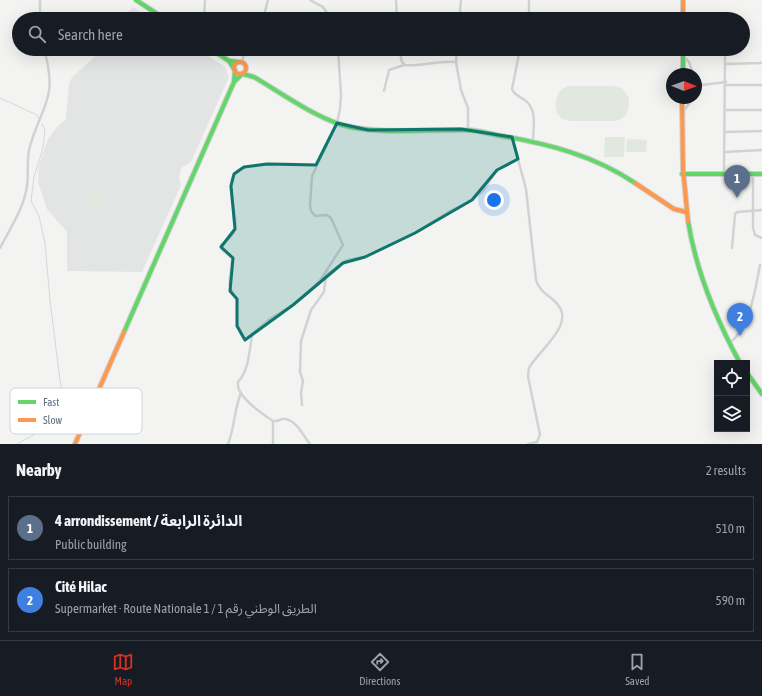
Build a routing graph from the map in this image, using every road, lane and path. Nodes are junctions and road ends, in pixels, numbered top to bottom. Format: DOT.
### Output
graph roads {
  1 [pos="40,0"];
  2 [pos="136,0"];
  3 [pos="205,0"];
  4 [pos="268,0"];
  5 [pos="310,0"];
  6 [pos="396,0"];
  7 [pos="461,0"];
  8 [pos="530,0"];
  9 [pos="683,0"];
  10 [pos="40,12"];
  11 [pos="154,12"];
  12 [pos="204,12"];
  13 [pos="265,12"];
  14 [pos="326,12"];
  15 [pos="396,12"];
  16 [pos="460,12"];
  17 [pos="529,12"];
  18 [pos="683,12"];
  19 [pos="46,56"];
  20 [pos="222,56"];
  21 [pos="242,56"];
  22 [pos="338,56"];
  23 [pos="401,56"];
  24 [pos="456,56"];
  25 [pos="519,56"];
  26 [pos="683,56"];
  27 [pos="725,56"];
  28 [pos="229,60"];
  29 [pos="240,62"];
  30 [pos="456,62"];
  31 [pos="762,63"];
  32 [pos="725,64"];
  33 [pos="405,65"];
  34 [pos="246,66"];
  35 [pos="683,68"];
  36 [pos="691,68"];
  37 [pos="235,70"];
  38 [pos="242,74"];
  39 [pos="254,77"];
  40 [pos="234,82"];
  41 [pos="726,84"];
  42 [pos="702,85"];
  43 [pos="762,85"];
  44 [pos="384,91"];
  45 [pos="682,104"];
  46 [pos="689,104"];
  47 [pos="726,110"];
  48 [pos="762,110"];
  49 [pos="682,113"];
  50 [pos="337,123"];
  51 [pos="468,130"];
  52 [pos="762,131"];
  53 [pos="725,132"];
  54 [pos="512,137"];
  55 [pos="532,141"];
  56 [pos="762,150"];
  57 [pos="724,152"];
  58 [pos="518,159"];
  59 [pos="316,165"];
  60 [pos="682,174"];
  61 [pos="724,174"];
  62 [pos="753,174"];
  63 [pos="762,174"];
  64 [pos="762,210"];
  65 [pos="752,211"];
  66 [pos="686,212"];
  67 [pos="762,238"];
  68 [pos="0,248"];
  69 [pos="732,248"];
  70 [pos="760,264"];
  71 [pos="326,275"];
  72 [pos="321,279"];
  73 [pos="252,336"];
  74 [pos="729,344"];
  75 [pos="738,360"];
  76 [pos="750,377"];
  77 [pos="100,388"];
  78 [pos="241,392"];
  79 [pos="762,394"];
  80 [pos="302,404"];
  81 [pos="273,421"];
  82 [pos="79,434"];
  83 [pos="75,444"];
  84 [pos="228,444"];
  85 [pos="273,444"];
  86 [pos="310,444"];
  87 [pos="528,444"];
  1 -- 10 [label="street"];
  2 -- 11 [label="main road"];
  3 -- 12 [label="street"];
  4 -- 13 [label="street"];
  5 -- 14 [label="street"];
  6 -- 15 [label="street"];
  7 -- 16 [label="street"];
  8 -- 17 [label="street"];
  9 -- 18 [label="main road"];
  19 -- 68 [label="street"];
  20 -- 28 [label="main road"];
  21 -- 29 [label="street"];
  22 -- 50 [label="street"];
  23 -- 33 [label="street"];
  24 -- 30 [label="street"];
  25 -- 55 [label="street"];
  26 -- 35 [label="main road"];
  26 -- 36 [label="street"];
  27 -- 32 [label="street"];
  28 -- 29 [label="main road"];
  28 -- 37 [label="main road"];
  29 -- 34 [label="main road"];
  29 -- 37 [label="main road"];
  30 -- 33 [label="street"];
  30 -- 51 [label="street"];
  31 -- 32 [label="street"];
  32 -- 41 [label="street"];
  33 -- 44 [label="street"];
  34 -- 38 [label="main road"];
  34 -- 39 [label="main road"];
  37 -- 38 [label="main road"];
  37 -- 40 [label="main road"];
  38 -- 39 [label="main road"];
  38 -- 40 [label="main road"];
  39 -- 50 [label="main road"];
  40 -- 77 [label="main road"];
  41 -- 42 [label="street"];
  41 -- 43 [label="street"];
  41 -- 47 [label="street"];
  45 -- 49 [label="main road"];
  46 -- 49 [label="street"];
  47 -- 48 [label="street"];
  47 -- 53 [label="street"];
  49 -- 60 [label="main road"];
  50 -- 51 [label="main road"];
  50 -- 59 [label="street"];
  51 -- 54 [label="main road"];
  52 -- 53 [label="street"];
  53 -- 57 [label="street"];
  54 -- 55 [label="main road"];
  54 -- 58 [label="street"];
  55 -- 66 [label="main road"];
  56 -- 57 [label="street"];
  57 -- 61 [label="street"];
  58 -- 71 [label="street"];
  58 -- 87 [label="street"];
  59 -- 72 [label="street"];
  59 -- 73 [label="street"];
  60 -- 61 [label="main road"];
  60 -- 66 [label="main road"];
  61 -- 62 [label="main road"];
  62 -- 63 [label="main road"];
  62 -- 65 [label="street"];
  64 -- 65 [label="street"];
  65 -- 67 [label="street"];
  65 -- 69 [label="street"];
  66 -- 74 [label="main road"];
  70 -- 74 [label="street"];
  71 -- 72 [label="street"];
  71 -- 80 [label="street"];
  72 -- 73 [label="street"];
  73 -- 78 [label="street"];
  74 -- 75 [label="main road"];
  76 -- 79 [label="main road"];
  78 -- 81 [label="street"];
  78 -- 84 [label="street"];
  81 -- 85 [label="street"];
  81 -- 86 [label="street"];
  82 -- 83 [label="main road"];
}
